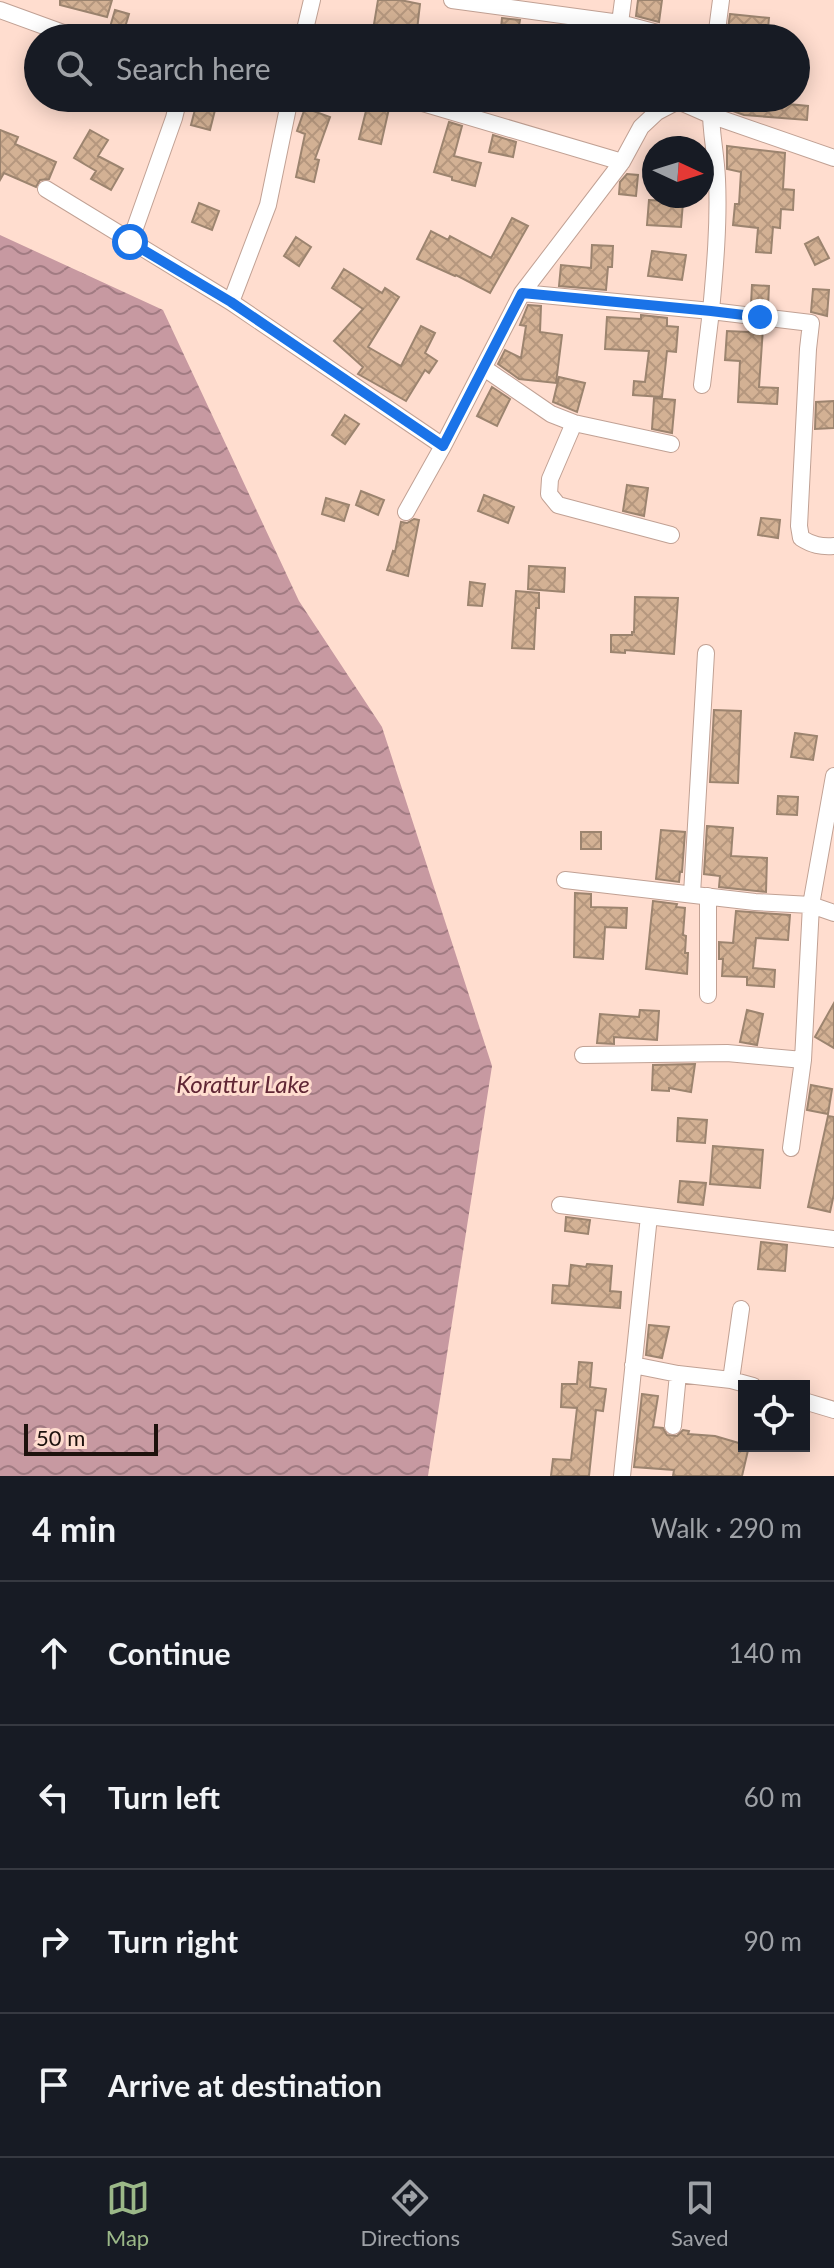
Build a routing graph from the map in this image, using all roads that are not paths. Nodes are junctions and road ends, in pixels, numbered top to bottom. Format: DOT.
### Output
graph roads {
  1 [pos="312,0"];
  2 [pos="452,0"];
  3 [pos="623,0"];
  4 [pos="721,0"];
  5 [pos="0,10"];
  6 [pos="620,23"];
  7 [pos="38,24"];
  8 [pos="306,24"];
  9 [pos="624,24"];
  10 [pos="718,24"];
  11 [pos="176,112"];
  12 [pos="287,112"];
  13 [pos="453,112"];
  14 [pos="657,112"];
  15 [pos="711,112"];
  16 [pos="724,112"];
  17 [pos="834,158"];
  18 [pos="622,162"];
  19 [pos="46,189"];
  20 [pos="130,242"];
  21 [pos="522,293"];
  22 [pos="231,302"];
  23 [pos="711,311"];
  24 [pos="484,368"];
  25 [pos="702,385"];
  26 [pos="574,423"];
  27 [pos="671,444"];
  28 [pos="443,446"];
  29 [pos="406,512"];
  30 [pos="671,535"];
  31 [pos="834,546"];
  32 [pos="706,653"];
  33 [pos="834,776"];
  34 [pos="565,880"];
  35 [pos="700,895"];
  36 [pos="811,905"];
  37 [pos="834,913"];
  38 [pos="708,995"];
  39 [pos="583,1055"];
  40 [pos="803,1060"];
  41 [pos="791,1148"];
  42 [pos="560,1205"];
  43 [pos="649,1216"];
  44 [pos="834,1239"];
  45 [pos="741,1309"];
  46 [pos="633,1365"];
  47 [pos="678,1374"];
  48 [pos="731,1380"];
  49 [pos="738,1382"];
  50 [pos="810,1403"];
  51 [pos="834,1410"];
  52 [pos="673,1426"];
  53 [pos="622,1476"];
  1 -- 8 [label="street"];
  2 -- 6 [label="street"];
  3 -- 6 [label="street"];
  4 -- 10 [label="street"];
  5 -- 7 [label="street"];
  6 -- 9 [label="street"];
  11 -- 20 [label="street"];
  12 -- 22 [label="street"];
  13 -- 18 [label="street"];
  14 -- 18 [label="street"];
  15 -- 23 [label="street"];
  16 -- 17 [label="street"];
  18 -- 21 [label="street"];
  19 -- 20 [label="street"];
  20 -- 22 [label="street"];
  21 -- 23 [label="street"];
  21 -- 24 [label="street"];
  22 -- 28 [label="street"];
  23 -- 25 [label="street"];
  23 -- 31 [label="street"];
  24 -- 26 [label="street"];
  24 -- 28 [label="street"];
  26 -- 27 [label="street"];
  26 -- 30 [label="street"];
  28 -- 29 [label="street"];
  32 -- 35 [label="street"];
  33 -- 36 [label="street"];
  34 -- 35 [label="street"];
  35 -- 36 [label="street"];
  35 -- 38 [label="street"];
  36 -- 37 [label="street"];
  36 -- 40 [label="street"];
  39 -- 40 [label="street"];
  40 -- 41 [label="street"];
  42 -- 43 [label="street"];
  43 -- 44 [label="street"];
  43 -- 46 [label="street"];
  45 -- 48 [label="street"];
  46 -- 47 [label="street"];
  46 -- 53 [label="street"];
  47 -- 48 [label="street"];
  47 -- 52 [label="street"];
  48 -- 49 [label="street"];
  50 -- 51 [label="street"];
}
